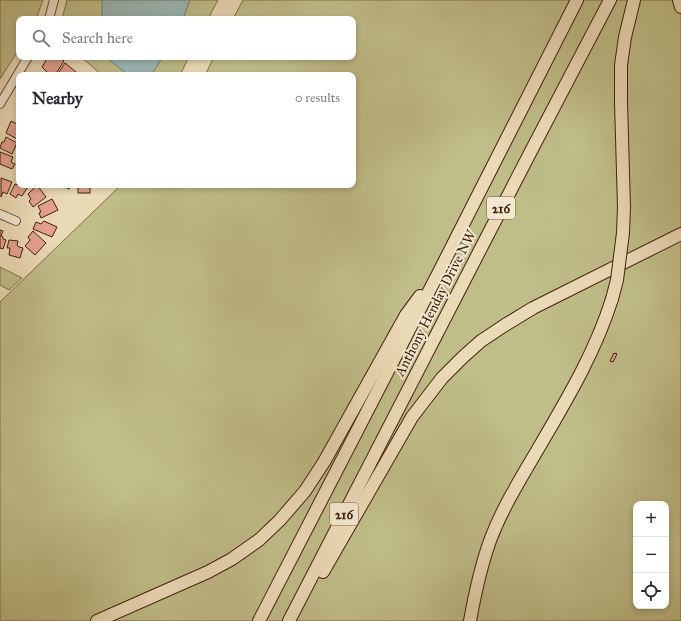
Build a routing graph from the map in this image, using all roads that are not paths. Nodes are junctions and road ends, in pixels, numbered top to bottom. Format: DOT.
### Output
graph roads {
  1 [pos="54,0"];
  2 [pos="577,0"];
  3 [pos="610,0"];
  4 [pos="634,0"];
  5 [pos="678,0"];
  6 [pos="681,7"];
  7 [pos="50,16"];
  8 [pos="26,60"];
  9 [pos="20,72"];
  10 [pos="16,79"];
  11 [pos="0,104"];
  12 [pos="0,214"];
  13 [pos="16,221"];
  14 [pos="681,234"];
  15 [pos="440,270"];
  16 [pos="291,616"];
  17 [pos="471,618"];
  18 [pos="98,621"];
  19 [pos="259,621"];
  1 -- 7 [label="street"];
  2 -- 15 [label="highway, Anthony Henday Drive NW / 216"];
  3 -- 16 [label="highway, Anthony Henday Drive NW / 216"];
  4 -- 17 [label="highway, bridge"];
  5 -- 6 [label="highway"];
  8 -- 9 [label="street"];
  10 -- 11 [label="street"];
  12 -- 13 [label="street"];
  14 -- 16 [label="highway"];
  15 -- 18 [label="highway"];
  15 -- 19 [label="highway, Anthony Henday Drive NW / 216"];
}
